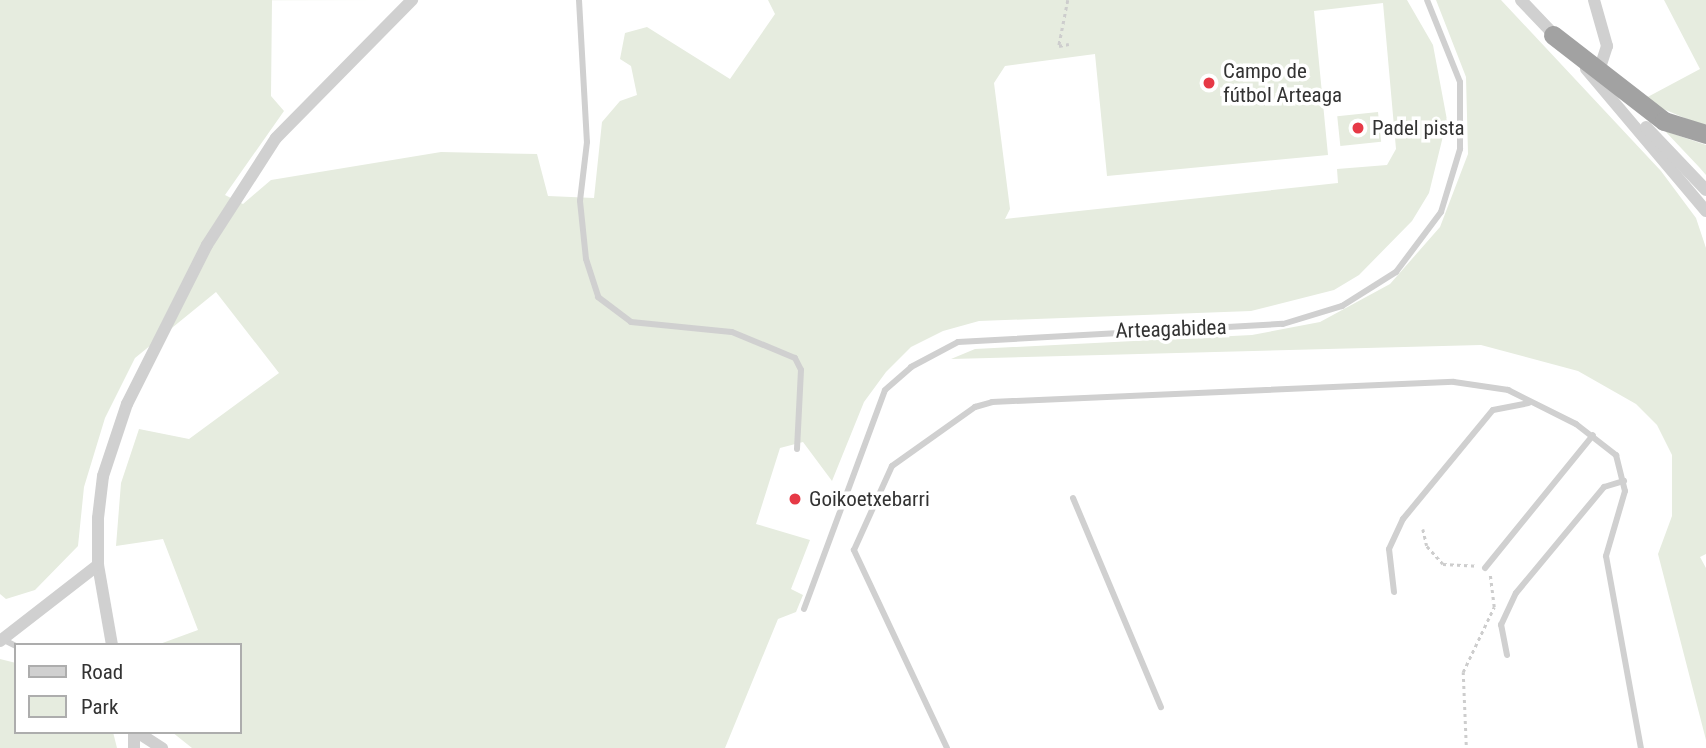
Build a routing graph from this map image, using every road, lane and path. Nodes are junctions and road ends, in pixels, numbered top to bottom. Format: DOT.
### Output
graph roads {
  1 [pos="412,0"];
  2 [pos="579,0"];
  3 [pos="1068,0"];
  4 [pos="1427,0"];
  5 [pos="1521,0"];
  6 [pos="1594,0"];
  7 [pos="1553,35"];
  8 [pos="1069,44"];
  9 [pos="1601,68"];
  10 [pos="1604,89"];
  11 [pos="1706,134"];
  12 [pos="1706,190"];
  13 [pos="1706,211"];
  14 [pos="1540,406"];
  15 [pos="1593,435"];
  16 [pos="797,449"];
  17 [pos="1625,481"];
  18 [pos="1073,498"];
  19 [pos="1423,529"];
  20 [pos="98,565"];
  21 [pos="1485,568"];
  22 [pos="1394,592"];
  23 [pos="804,609"];
  24 [pos="6,642"];
  25 [pos="112,643"];
  26 [pos="1507,655"];
  27 [pos="1161,707"];
  28 [pos="138,734"];
  29 [pos="1466,744"];
  30 [pos="162,748"];
  31 [pos="947,748"];
  32 [pos="1641,748"];
  1 -- 20 [label="street"];
  2 -- 16 [label="lane"];
  3 -- 8 [label="path"];
  4 -- 23 [label="lane, Arteagabidea"];
  5 -- 7 [label="street"];
  6 -- 9 [label="street"];
  7 -- 9 [label="highway"];
  7 -- 10 [label="street"];
  9 -- 11 [label="highway"];
  10 -- 12 [label="street"];
  10 -- 13 [label="street"];
  14 -- 15 [label="lane"];
  14 -- 22 [label="lane"];
  14 -- 31 [label="lane"];
  15 -- 17 [label="lane"];
  15 -- 21 [label="lane"];
  17 -- 26 [label="lane"];
  17 -- 32 [label="lane"];
  18 -- 27 [label="lane"];
  19 -- 21 [label="path"];
  20 -- 24 [label="street"];
  20 -- 25 [label="street"];
  21 -- 29 [label="path"];
  28 -- 30 [label="street"];
}
